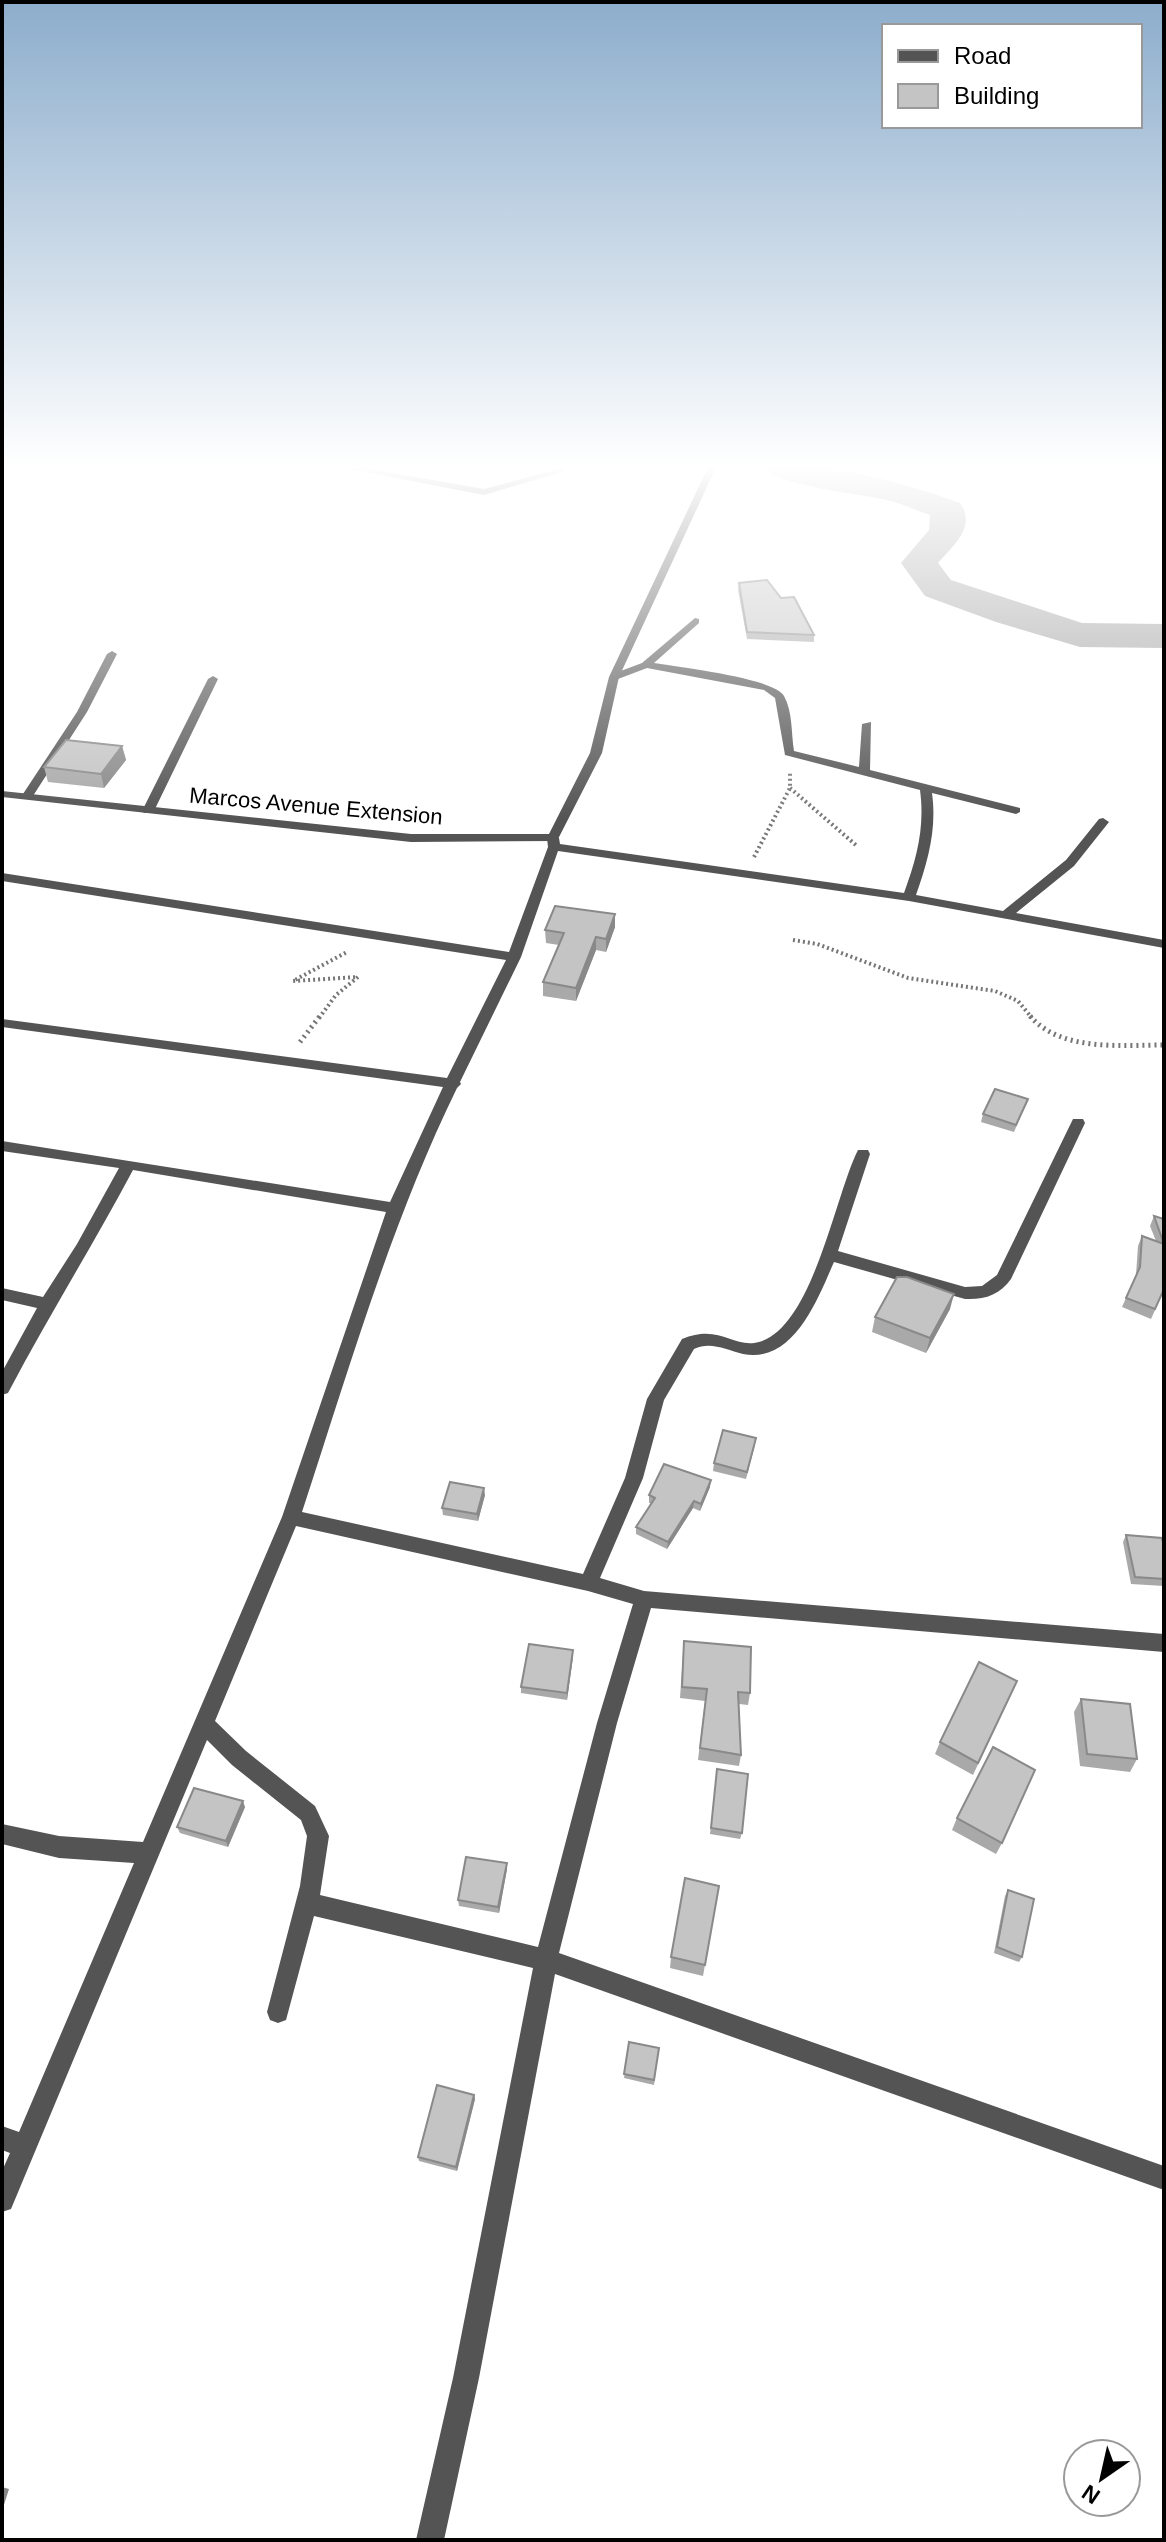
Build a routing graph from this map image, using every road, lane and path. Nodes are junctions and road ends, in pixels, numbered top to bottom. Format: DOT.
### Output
graph roads {
  1 [pos="658,582"];
  2 [pos="695,621"];
  3 [pos="112,654"];
  4 [pos="646,665"];
  5 [pos="614,677"];
  6 [pos="213,679"];
  7 [pos="867,724"];
  8 [pos="789,753"];
  9 [pos="864,770"];
  10 [pos="790,788"];
  11 [pos="926,788"];
  12 [pos="2,794"];
  13 [pos="27,797"];
  14 [pos="1016,810"];
  15 [pos="148,811"];
  16 [pos="1103,822"];
  17 [pos="553,843"];
  18 [pos="857,846"];
  19 [pos="746,872"];
  20 [pos="2,877"];
  21 [pos="909,897"];
  22 [pos="1008,913"];
  23 [pos="375,936"];
  24 [pos="793,940"];
  25 [pos="1164,944"];
  26 [pos="514,957"];
  27 [pos="2,1023"];
  28 [pos="1164,1045"];
  29 [pos="285,1062"];
  30 [pos="454,1084"];
  31 [pos="1078,1123"];
  32 [pos="2,1146"];
  33 [pos="863,1154"];
  34 [pos="129,1164"];
  35 [pos="395,1208"];
  36 [pos="828,1254"];
  37 [pos="2,1294"];
  38 [pos="47,1304"];
  39 [pos="2,1388"];
  40 [pos="291,1517"];
  41 [pos="588,1583"];
  42 [pos="644,1599"];
  43 [pos="1164,1643"];
  44 [pos="204,1724"];
  45 [pos="2,1834"];
  46 [pos="149,1853"];
  47 [pos="307,1903"];
  48 [pos="546,1960"];
  49 [pos="278,2012"];
  50 [pos="14,2142"];
  51 [pos="1164,2178"];
  52 [pos="2,2200"];
  53 [pos="430,2540"];
  1 -- 5 [label="street"];
  2 -- 4 [label="street"];
  3 -- 13 [label="street"];
  4 -- 5 [label="street"];
  4 -- 8 [label="street"];
  5 -- 17 [label="street"];
  6 -- 15 [label="street"];
  7 -- 9 [label="street"];
  8 -- 9 [label="street"];
  8 -- 10 [label="path"];
  9 -- 11 [label="street"];
  10 -- 18 [label="path"];
  10 -- 19 [label="path"];
  11 -- 14 [label="street"];
  11 -- 21 [label="street"];
  12 -- 13 [label="street, Marcos Avenue Extension"];
  13 -- 15 [label="street, Marcos Avenue Extension"];
  15 -- 17 [label="street, Marcos Avenue Extension"];
  16 -- 22 [label="street"];
  17 -- 19 [label="street, Marcos Avenue Extension"];
  17 -- 26 [label="street"];
  19 -- 21 [label="street, Marcos Avenue Extension"];
  20 -- 23 [label="street"];
  21 -- 22 [label="street, Marcos Avenue Extension"];
  22 -- 25 [label="street, Marcos Avenue Extension"];
  23 -- 26 [label="street"];
  23 -- 29 [label="path"];
  24 -- 28 [label="path"];
  26 -- 30 [label="street"];
  27 -- 29 [label="street"];
  29 -- 30 [label="street"];
  30 -- 35 [label="street"];
  31 -- 36 [label="street"];
  32 -- 34 [label="street"];
  33 -- 36 [label="street"];
  34 -- 35 [label="street"];
  34 -- 38 [label="street"];
  35 -- 40 [label="street"];
  36 -- 41 [label="street"];
  37 -- 38 [label="street"];
  38 -- 39 [label="street"];
  40 -- 41 [label="street"];
  40 -- 44 [label="street"];
  41 -- 42 [label="street"];
  42 -- 43 [label="street"];
  42 -- 48 [label="street"];
  44 -- 46 [label="street"];
  44 -- 47 [label="street"];
  45 -- 46 [label="street"];
  46 -- 50 [label="street"];
  47 -- 48 [label="street"];
  47 -- 49 [label="street"];
  48 -- 51 [label="street"];
  48 -- 53 [label="street"];
  50 -- 52 [label="street"];
}
